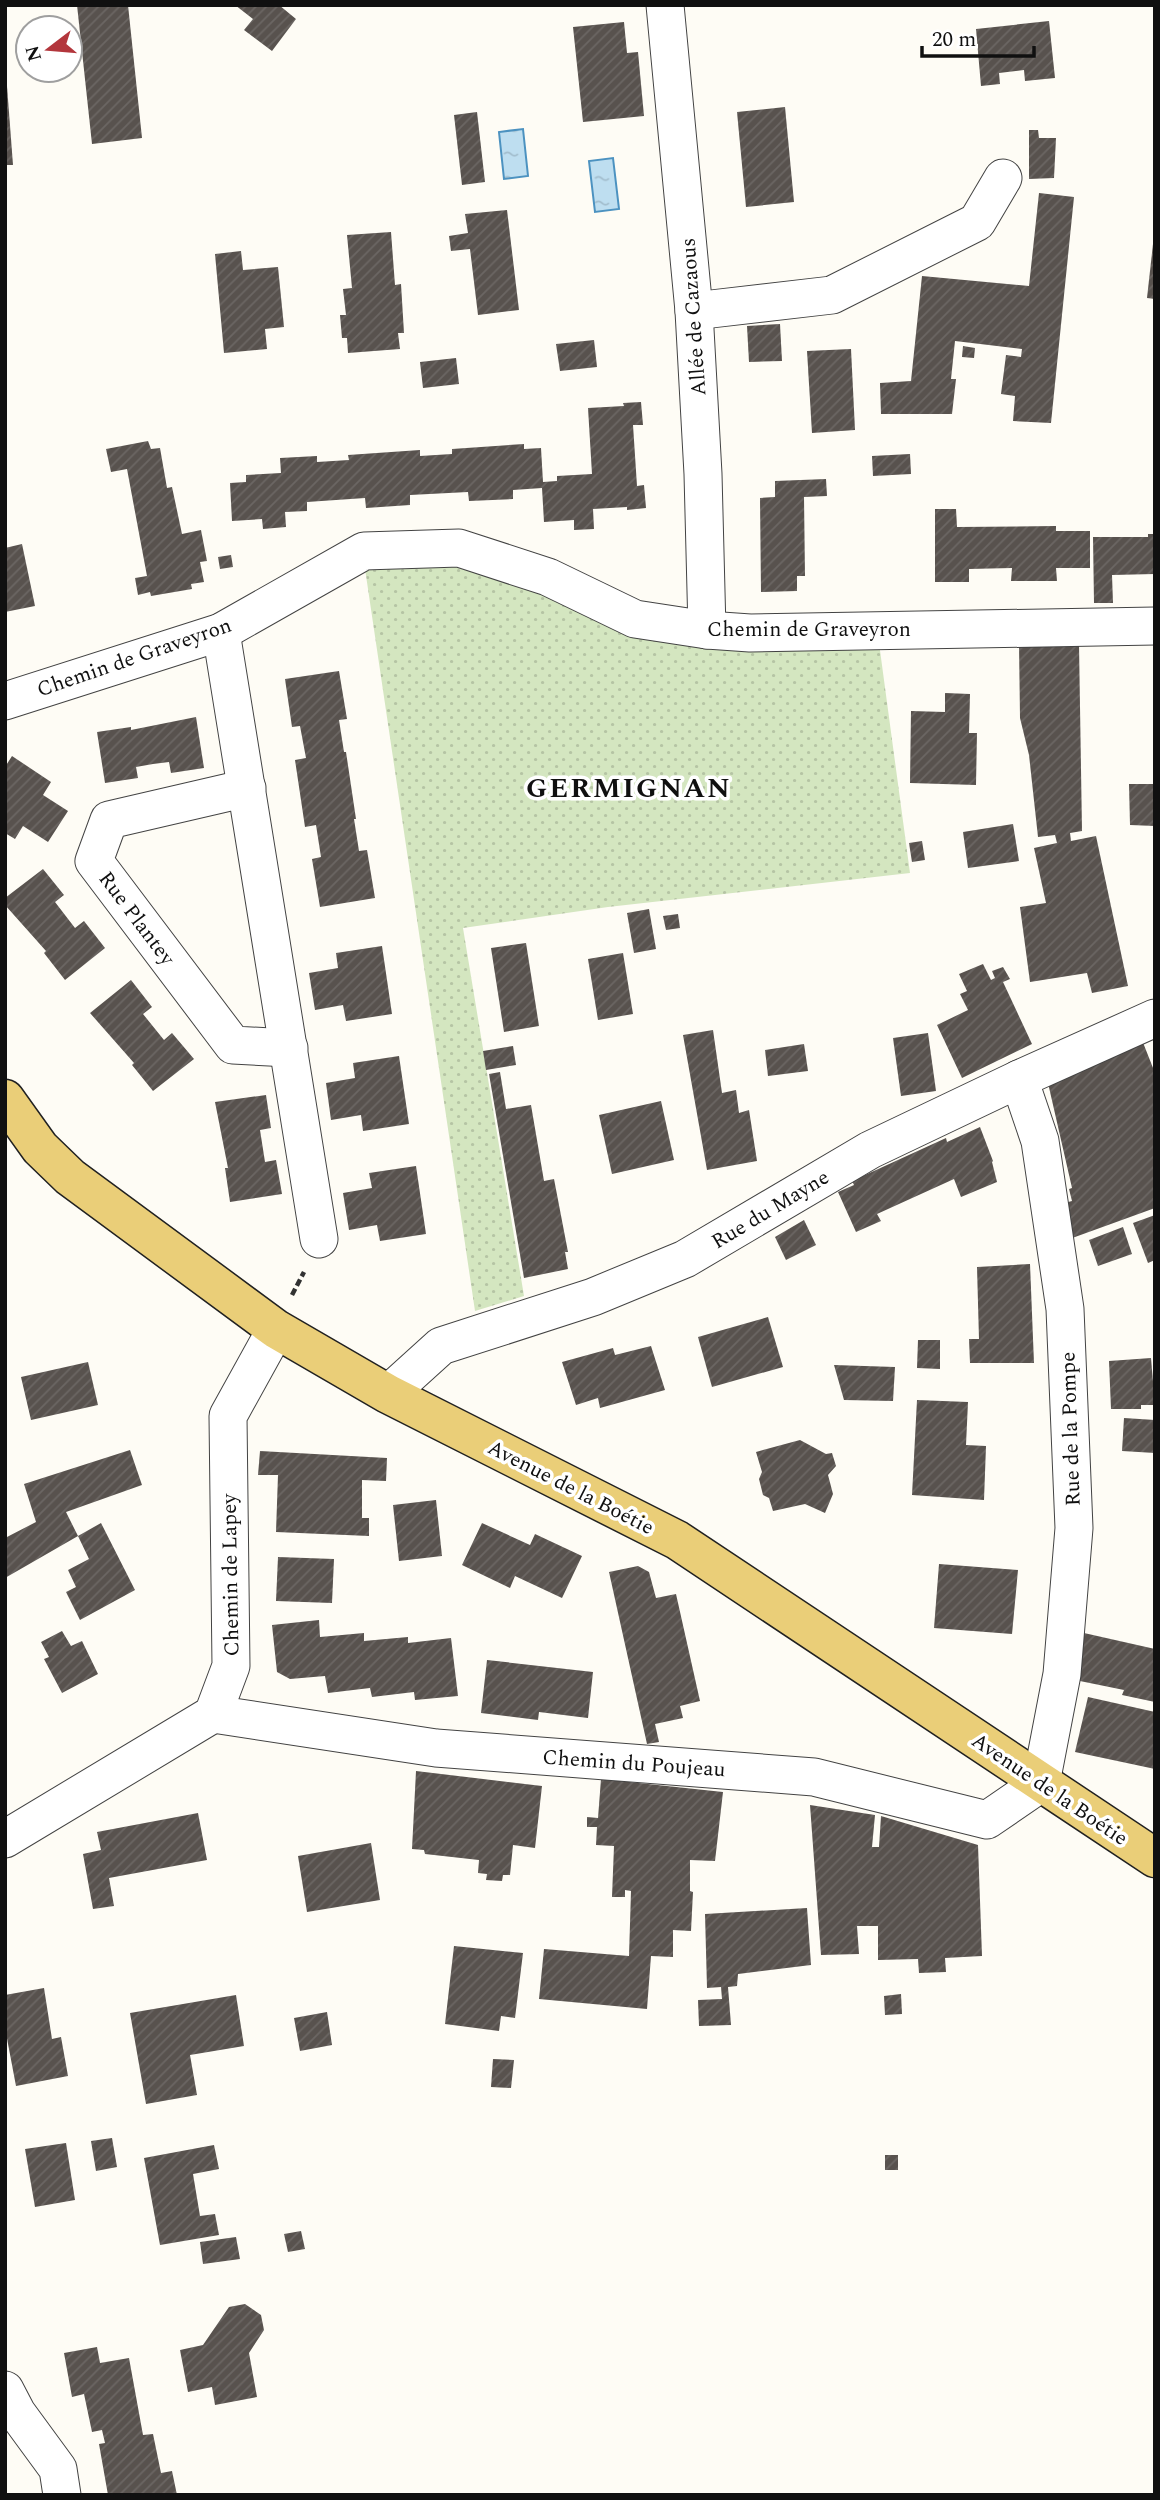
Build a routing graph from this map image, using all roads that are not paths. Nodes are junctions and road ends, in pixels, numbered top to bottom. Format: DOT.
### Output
graph roads {
  1 [pos="665,5"];
  2 [pos="1003,178"];
  3 [pos="694,311"];
  4 [pos="1155,626"];
  5 [pos="707,630"];
  6 [pos="221,632"];
  7 [pos="5,701"];
  8 [pos="247,788"];
  9 [pos="1155,1018"];
  10 [pos="289,1048"];
  11 [pos="1019,1079"];
  12 [pos="5,1099"];
  13 [pos="319,1239"];
  14 [pos="276,1329"];
  15 [pos="388,1394"];
  16 [pos="213,1714"];
  17 [pos="1041,1783"];
  18 [pos="5,1839"];
  19 [pos="1155,1858"];
  20 [pos="5,2389"];
  21 [pos="62,2495"];
  1 -- 3 [label="street, Allée de Cazaous"];
  2 -- 3 [label="street"];
  3 -- 5 [label="street, Allée de Cazaous"];
  4 -- 5 [label="street, Chemin de Graveyron"];
  5 -- 6 [label="street, Chemin de Graveyron"];
  6 -- 7 [label="street, Chemin de Graveyron"];
  6 -- 8 [label="street"];
  8 -- 10 [label="street"];
  8 -- 10 [label="street, Rue Plantey"];
  9 -- 11 [label="street, Rue du Mayne"];
  10 -- 13 [label="street"];
  11 -- 15 [label="street, Rue du Mayne"];
  11 -- 17 [label="street, Rue de la Pompe"];
  12 -- 14 [label="main road, Avenue de la Boétie"];
  14 -- 15 [label="main road, Avenue de la Boétie"];
  14 -- 16 [label="street, Chemin de Lapey"];
  15 -- 17 [label="main road, Avenue de la Boétie"];
  16 -- 17 [label="street, Chemin du Poujeau"];
  16 -- 18 [label="street"];
  17 -- 19 [label="main road, Avenue de la Boétie"];
  20 -- 21 [label="street"];
}
